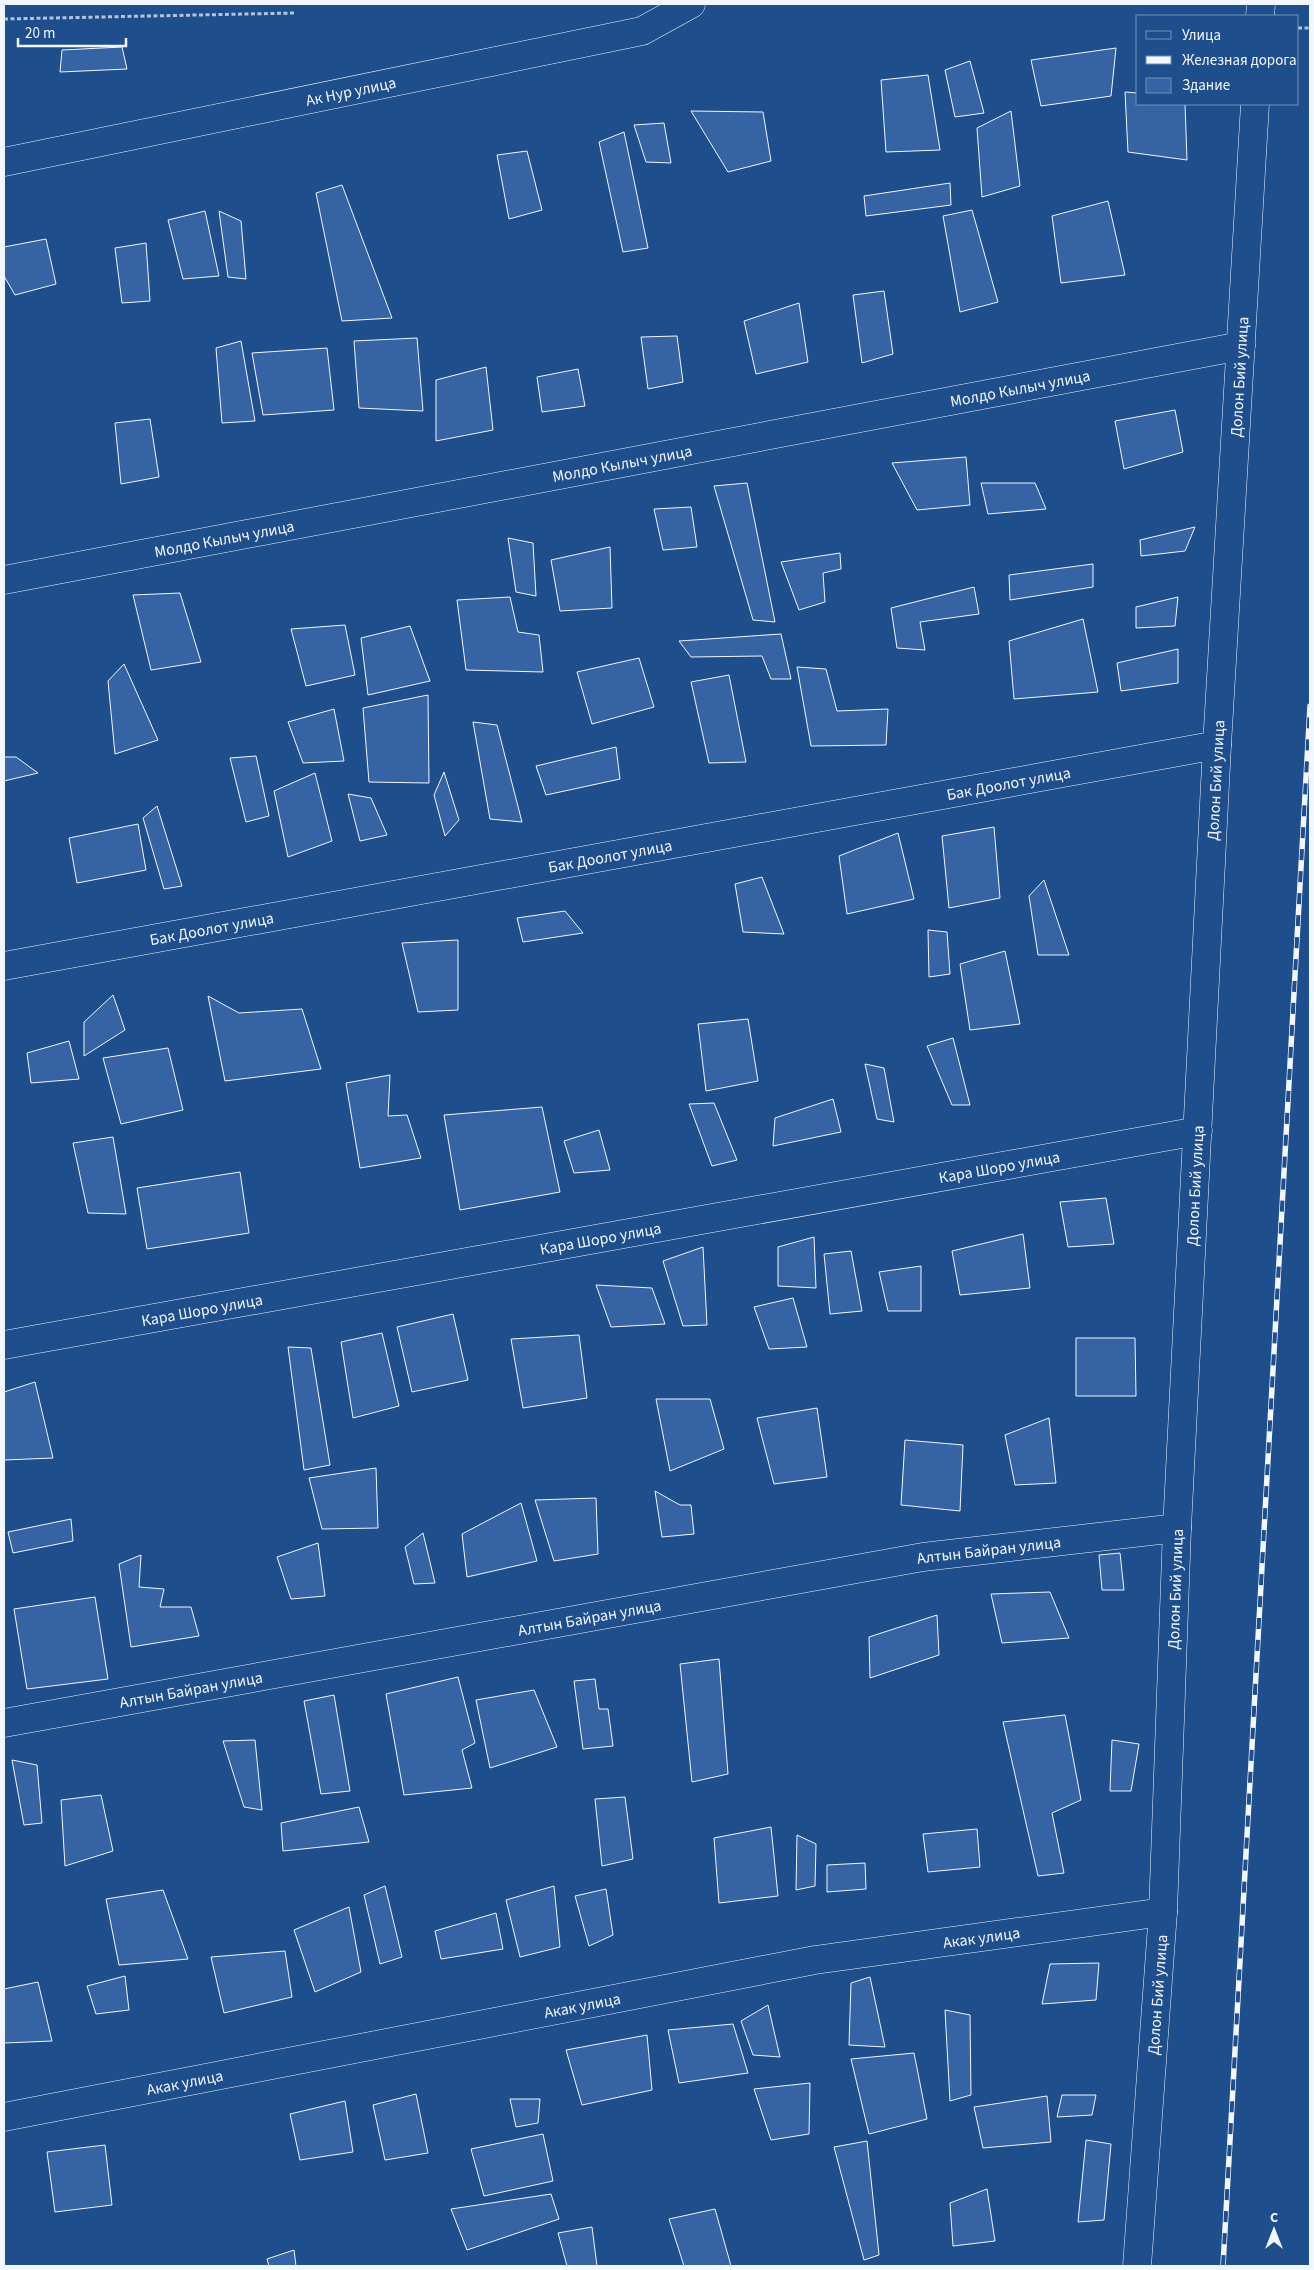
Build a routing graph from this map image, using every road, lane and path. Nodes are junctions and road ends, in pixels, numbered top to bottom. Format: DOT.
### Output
graph roads {
  1 [pos="691,4"];
  2 [pos="295,13"];
  3 [pos="4,19"];
  4 [pos="1255,105"];
  5 [pos="4,162"];
  6 [pos="1241,346"];
  7 [pos="4,580"];
  8 [pos="1217,745"];
  9 [pos="4,966"];
  10 [pos="1198,1131"];
  11 [pos="4,1345"];
  12 [pos="1178,1528"];
  13 [pos="4,1723"];
  14 [pos="1163,1912"];
  15 [pos="4,2117"];
  16 [pos="1137,2266"];
  1 -- 5 [label="street, Ак Нур улица"];
  2 -- 3 [label="path"];
  4 -- 6 [label="street, Долон Бий улица"];
  6 -- 7 [label="street, Молдо Кылыч улица"];
  6 -- 8 [label="street, Долон Бий улица"];
  8 -- 9 [label="street, Бак Доолот улица"];
  8 -- 10 [label="street, Долон Бий улица"];
  10 -- 11 [label="street, Кара Шоро улица"];
  10 -- 12 [label="street, Долон Бий улица"];
  12 -- 13 [label="street, Алтын Байран улица"];
  12 -- 14 [label="street, Долон Бий улица"];
  14 -- 15 [label="street, Акак улица"];
  14 -- 16 [label="street, Долон Бий улица"];
}
